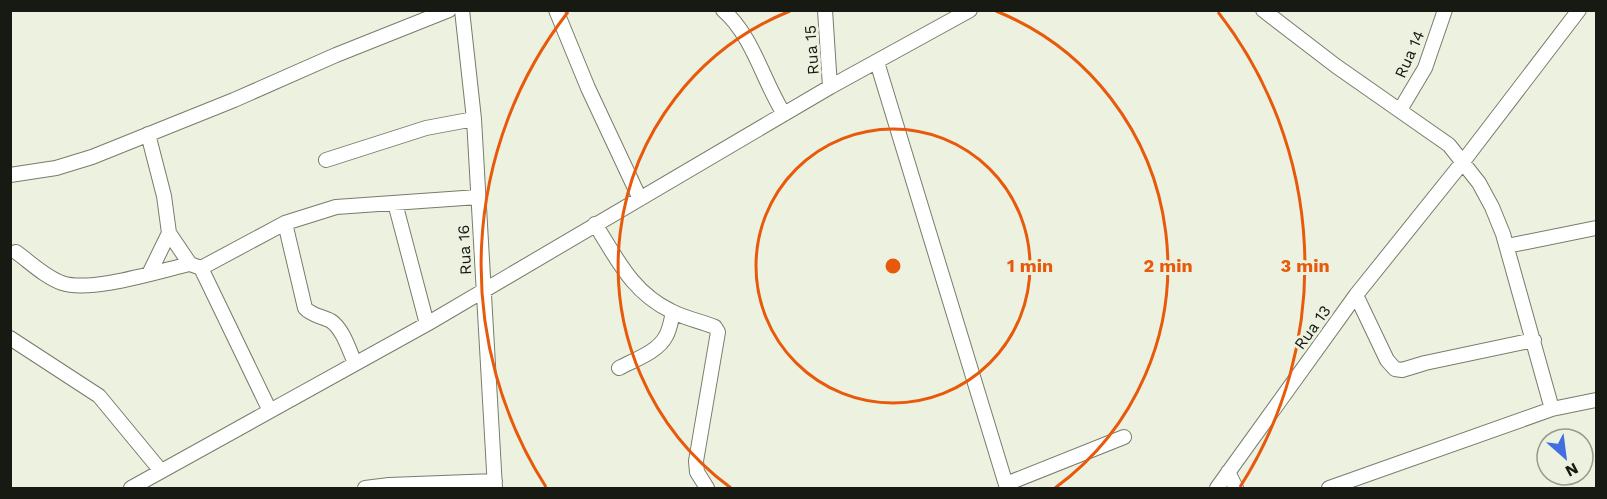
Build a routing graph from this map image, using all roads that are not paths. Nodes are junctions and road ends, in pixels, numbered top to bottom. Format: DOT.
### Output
graph roads {
  1 [pos="449,10"];
  2 [pos="462,10"];
  3 [pos="556,10"];
  4 [pos="723,10"];
  5 [pos="825,10"];
  6 [pos="970,10"];
  7 [pos="1263,10"];
  8 [pos="1445,10"];
  9 [pos="1579,10"];
  10 [pos="877,62"];
  11 [pos="830,87"];
  12 [pos="1401,110"];
  13 [pos="784,114"];
  14 [pos="474,119"];
  15 [pos="148,134"];
  16 [pos="326,160"];
  17 [pos="1462,163"];
  18 [pos="10,175"];
  19 [pos="478,197"];
  20 [pos="640,199"];
  21 [pos="395,203"];
  22 [pos="285,223"];
  23 [pos="595,224"];
  24 [pos="1596,228"];
  25 [pos="169,233"];
  26 [pos="1507,246"];
  27 [pos="16,252"];
  28 [pos="196,266"];
  29 [pos="149,273"];
  30 [pos="483,292"];
  31 [pos="1356,295"];
  32 [pos="673,313"];
  33 [pos="427,324"];
  34 [pos="10,338"];
  35 [pos="1534,340"];
  36 [pos="356,363"];
  37 [pos="619,368"];
  38 [pos="1596,400"];
  39 [pos="1552,409"];
  40 [pos="270,411"];
  41 [pos="1124,437"];
  42 [pos="161,471"];
  43 [pos="1228,472"];
  44 [pos="495,485"];
  45 [pos="1007,486"];
  46 [pos="131,489"];
  47 [pos="365,489"];
  48 [pos="707,489"];
  49 [pos="1218,489"];
  50 [pos="1236,489"];
  51 [pos="1329,489"];
  1 -- 15 [label="street"];
  2 -- 14 [label="street, Rua 16"];
  3 -- 20 [label="street"];
  4 -- 13 [label="street"];
  5 -- 11 [label="street, Rua 15"];
  6 -- 10 [label="street"];
  7 -- 12 [label="street"];
  8 -- 12 [label="street, Rua 14"];
  9 -- 17 [label="street, Rua 13"];
  10 -- 11 [label="street"];
  10 -- 45 [label="street"];
  11 -- 13 [label="street"];
  12 -- 17 [label="street"];
  13 -- 20 [label="street"];
  14 -- 16 [label="street"];
  14 -- 19 [label="street, Rua 16"];
  15 -- 18 [label="street"];
  15 -- 25 [label="street"];
  17 -- 26 [label="street"];
  17 -- 31 [label="street, Rua 13"];
  19 -- 21 [label="street"];
  19 -- 30 [label="street, Rua 16"];
  20 -- 23 [label="street"];
  21 -- 22 [label="street"];
  21 -- 33 [label="street"];
  22 -- 28 [label="street"];
  22 -- 36 [label="street"];
  23 -- 30 [label="street"];
  23 -- 32 [label="street"];
  24 -- 26 [label="street"];
  25 -- 28 [label="street"];
  25 -- 29 [label="street"];
  26 -- 35 [label="street"];
  27 -- 29 [label="street"];
  28 -- 29 [label="street"];
  28 -- 40 [label="street"];
  30 -- 33 [label="street"];
  30 -- 44 [label="street, Rua 16"];
  31 -- 35 [label="street"];
  31 -- 43 [label="street, Rua 13"];
  32 -- 37 [label="street"];
  32 -- 48 [label="street"];
  33 -- 36 [label="street"];
  34 -- 42 [label="street"];
  35 -- 39 [label="street"];
  36 -- 40 [label="street"];
  38 -- 39 [label="street"];
  39 -- 51 [label="street"];
  40 -- 42 [label="street"];
  41 -- 45 [label="street"];
  42 -- 46 [label="street"];
  43 -- 49 [label="street, Rua 13"];
  43 -- 50 [label="street"];
  44 -- 47 [label="street"];
}
